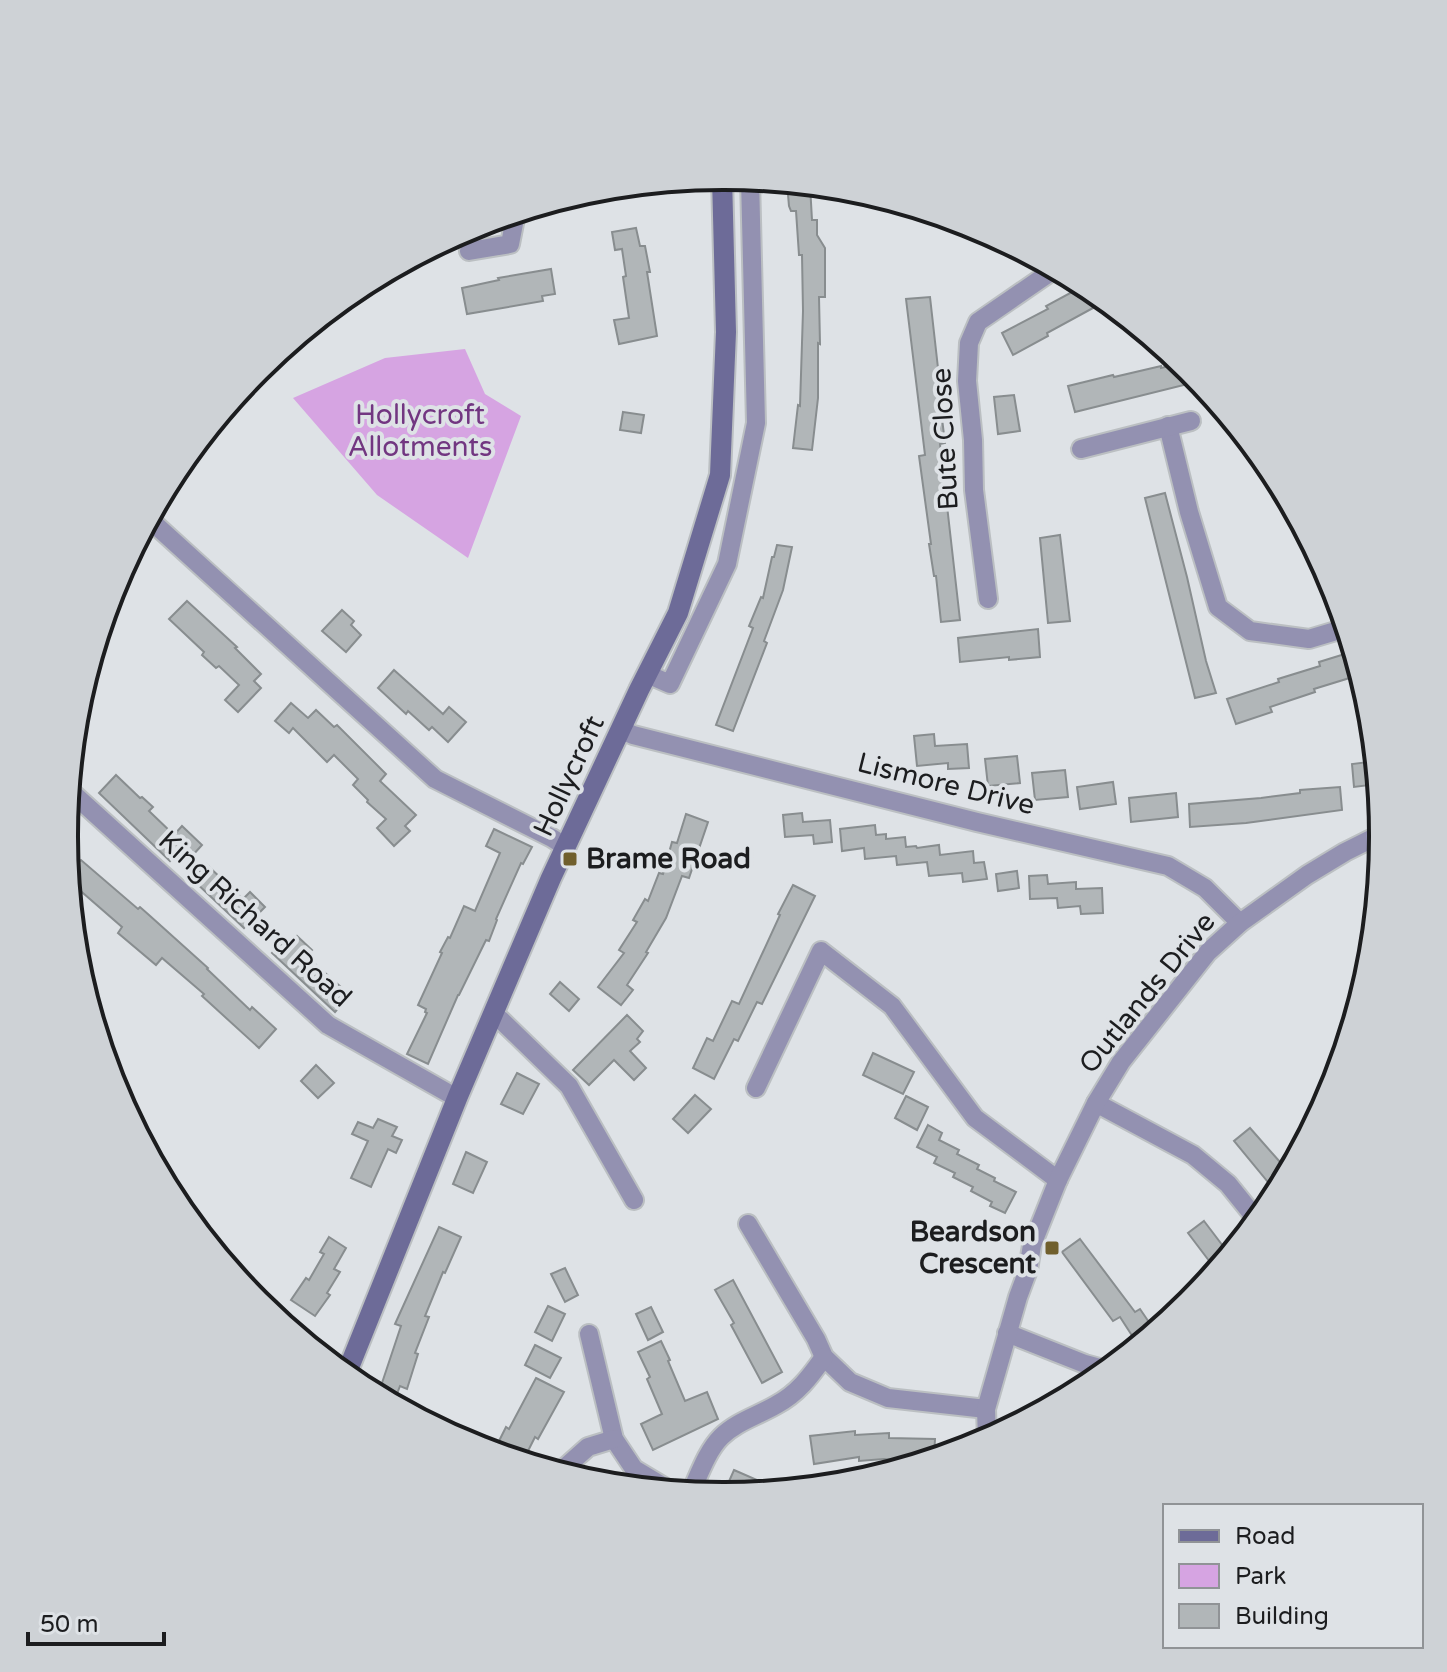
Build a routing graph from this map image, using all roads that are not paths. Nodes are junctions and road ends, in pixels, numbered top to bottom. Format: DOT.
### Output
graph roads {
  1 [pos="722,190"];
  2 [pos="750,191"];
  3 [pos="513,226"];
  4 [pos="469,251"];
  5 [pos="1045,276"];
  6 [pos="1191,421"];
  7 [pos="1168,426"];
  8 [pos="1081,449"];
  9 [pos="157,526"];
  10 [pos="988,599"];
  11 [pos="1336,631"];
  12 [pos="647,674"];
  13 [pos="622,730"];
  14 [pos="79,799"];
  15 [pos="1369,840"];
  16 [pos="566,847"];
  17 [pos="1240,923"];
  18 [pos="492,1017"];
  19 [pos="756,1088"];
  20 [pos="458,1096"];
  21 [pos="1096,1103"];
  22 [pos="1058,1180"];
  23 [pos="634,1200"];
  24 [pos="1249,1210"];
  25 [pos="748,1224"];
  26 [pos="1007,1333"];
  27 [pos="589,1334"];
  28 [pos="824,1357"];
  29 [pos="351,1363"];
  30 [pos="1092,1366"];
  31 [pos="986,1409"];
  32 [pos="987,1425"];
  33 [pos="614,1439"];
  34 [pos="570,1463"];
  35 [pos="647,1477"];
  36 [pos="696,1481"];
  1 -- 12 [label="street, Hollycroft"];
  2 -- 12 [label="street"];
  3 -- 4 [label="street"];
  5 -- 10 [label="street, Bute Close"];
  6 -- 7 [label="street"];
  7 -- 8 [label="street"];
  7 -- 11 [label="street"];
  9 -- 16 [label="street"];
  12 -- 13 [label="street, Hollycroft"];
  13 -- 16 [label="street, Hollycroft"];
  13 -- 17 [label="street, Lismore Drive"];
  14 -- 20 [label="street, King Richard Road"];
  15 -- 17 [label="street, Outlands Drive"];
  16 -- 18 [label="street, Hollycroft"];
  17 -- 21 [label="street, Outlands Drive"];
  18 -- 20 [label="street, Hollycroft"];
  18 -- 23 [label="street"];
  19 -- 22 [label="street"];
  20 -- 29 [label="street, Hollycroft"];
  21 -- 22 [label="street, Outlands Drive"];
  21 -- 24 [label="street"];
  22 -- 26 [label="street, Outlands Drive"];
  25 -- 28 [label="street"];
  26 -- 30 [label="street"];
  26 -- 31 [label="street, Outlands Drive"];
  27 -- 33 [label="street"];
  28 -- 31 [label="street"];
  28 -- 36 [label="street"];
  31 -- 32 [label="street, Outlands Drive"];
  33 -- 34 [label="street"];
  33 -- 35 [label="street"];
}
